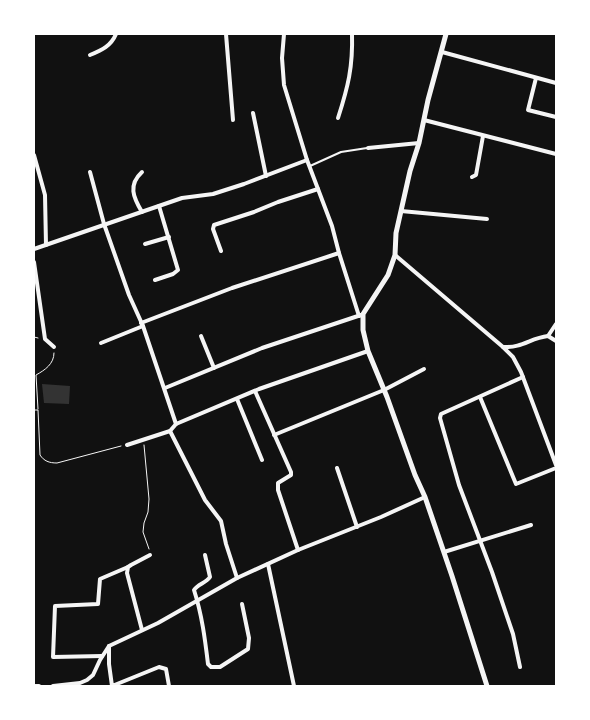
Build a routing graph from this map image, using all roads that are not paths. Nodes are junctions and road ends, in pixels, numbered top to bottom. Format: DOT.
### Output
graph roads {
  1 [pos="116,34"];
  2 [pos="226,34"];
  3 [pos="284,34"];
  4 [pos="352,34"];
  5 [pos="446,34"];
  6 [pos="442,52"];
  7 [pos="90,55"];
  8 [pos="536,78"];
  9 [pos="556,84"];
  10 [pos="253,113"];
  11 [pos="556,117"];
  12 [pos="338,118"];
  13 [pos="232,120"];
  14 [pos="424,120"];
  15 [pos="483,136"];
  16 [pos="418,143"];
  17 [pos="368,148"];
  18 [pos="556,154"];
  19 [pos="34,155"];
  20 [pos="307,160"];
  21 [pos="310,166"];
  22 [pos="90,172"];
  23 [pos="142,172"];
  24 [pos="266,176"];
  25 [pos="472,177"];
  26 [pos="318,189"];
  27 [pos="159,206"];
  28 [pos="401,211"];
  29 [pos="142,212"];
  30 [pos="487,220"];
  31 [pos="104,224"];
  32 [pos="169,237"];
  33 [pos="146,244"];
  34 [pos="46,245"];
  35 [pos="34,249"];
  36 [pos="221,251"];
  37 [pos="339,253"];
  38 [pos="395,255"];
  39 [pos="34,262"];
  40 [pos="155,280"];
  41 [pos="361,315"];
  42 [pos="556,324"];
  43 [pos="142,325"];
  44 [pos="201,336"];
  45 [pos="548,336"];
  46 [pos="556,341"];
  47 [pos="101,344"];
  48 [pos="54,347"];
  49 [pos="503,347"];
  50 [pos="368,351"];
  51 [pos="214,368"];
  52 [pos="424,369"];
  53 [pos="523,377"];
  54 [pos="165,388"];
  55 [pos="384,390"];
  56 [pos="255,391"];
  57 [pos="480,398"];
  58 [pos="237,399"];
  59 [pos="176,424"];
  60 [pos="170,431"];
  61 [pos="274,435"];
  62 [pos="127,445"];
  63 [pos="262,460"];
  64 [pos="556,465"];
  65 [pos="337,468"];
  66 [pos="556,468"];
  67 [pos="425,497"];
  68 [pos="532,525"];
  69 [pos="357,527"];
  70 [pos="479,541"];
  71 [pos="298,550"];
  72 [pos="444,552"];
  73 [pos="150,555"];
  74 [pos="205,556"];
  75 [pos="268,564"];
  76 [pos="128,568"];
  77 [pos="237,578"];
  78 [pos="198,600"];
  79 [pos="242,604"];
  80 [pos="142,630"];
  81 [pos="109,646"];
  82 [pos="102,656"];
  83 [pos="520,667"];
  84 [pos="293,685"];
  85 [pos="34,686"];
  86 [pos="39,686"];
  87 [pos="53,686"];
  88 [pos="169,686"];
  89 [pos="487,686"];
  1 -- 7 [label="street"];
  2 -- 13 [label="street"];
  3 -- 20 [label="street"];
  4 -- 12 [label="street"];
  5 -- 6 [label="street"];
  6 -- 8 [label="street"];
  6 -- 14 [label="street"];
  8 -- 9 [label="street"];
  8 -- 11 [label="street"];
  10 -- 24 [label="street"];
  14 -- 15 [label="street"];
  14 -- 16 [label="street"];
  15 -- 18 [label="street"];
  15 -- 25 [label="street"];
  16 -- 17 [label="street"];
  16 -- 28 [label="street"];
  17 -- 21 [label="lane"];
  19 -- 34 [label="street"];
  20 -- 21 [label="street"];
  20 -- 24 [label="street"];
  21 -- 26 [label="street"];
  22 -- 31 [label="street"];
  23 -- 29 [label="street"];
  24 -- 27 [label="street"];
  26 -- 36 [label="street"];
  26 -- 37 [label="street"];
  27 -- 29 [label="street"];
  27 -- 32 [label="street"];
  28 -- 30 [label="street"];
  28 -- 38 [label="street"];
  29 -- 31 [label="street"];
  31 -- 34 [label="street"];
  31 -- 43 [label="street"];
  32 -- 33 [label="street"];
  32 -- 40 [label="street"];
  34 -- 35 [label="street"];
  37 -- 41 [label="street"];
  37 -- 43 [label="street"];
  38 -- 41 [label="street"];
  38 -- 49 [label="street"];
  39 -- 48 [label="street"];
  41 -- 50 [label="street"];
  41 -- 51 [label="street"];
  42 -- 45 [label="street"];
  43 -- 47 [label="street"];
  43 -- 54 [label="street"];
  44 -- 51 [label="street"];
  45 -- 46 [label="street"];
  45 -- 49 [label="street"];
  49 -- 53 [label="street"];
  50 -- 55 [label="street"];
  50 -- 56 [label="street"];
  51 -- 54 [label="street"];
  52 -- 55 [label="street"];
  53 -- 57 [label="street"];
  53 -- 64 [label="street"];
  54 -- 59 [label="street"];
  55 -- 61 [label="street"];
  55 -- 67 [label="street"];
  56 -- 58 [label="street"];
  56 -- 61 [label="street"];
  57 -- 66 [label="street"];
  57 -- 70 [label="street"];
  58 -- 59 [label="street"];
  58 -- 63 [label="street"];
  59 -- 60 [label="street"];
  60 -- 62 [label="street"];
  60 -- 77 [label="street"];
  61 -- 71 [label="street"];
  65 -- 69 [label="street"];
  67 -- 69 [label="street"];
  67 -- 72 [label="street"];
  68 -- 70 [label="street"];
  69 -- 71 [label="street"];
  70 -- 72 [label="street"];
  70 -- 83 [label="street"];
  71 -- 75 [label="street"];
  72 -- 89 [label="street"];
  73 -- 76 [label="street"];
  74 -- 78 [label="street"];
  75 -- 77 [label="street"];
  75 -- 84 [label="street"];
  76 -- 80 [label="street"];
  76 -- 82 [label="street"];
  77 -- 78 [label="street"];
  78 -- 79 [label="street"];
  78 -- 80 [label="street"];
  80 -- 81 [label="street"];
  81 -- 82 [label="street"];
  81 -- 88 [label="street"];
  82 -- 87 [label="street"];
  85 -- 86 [label="street"];
}
